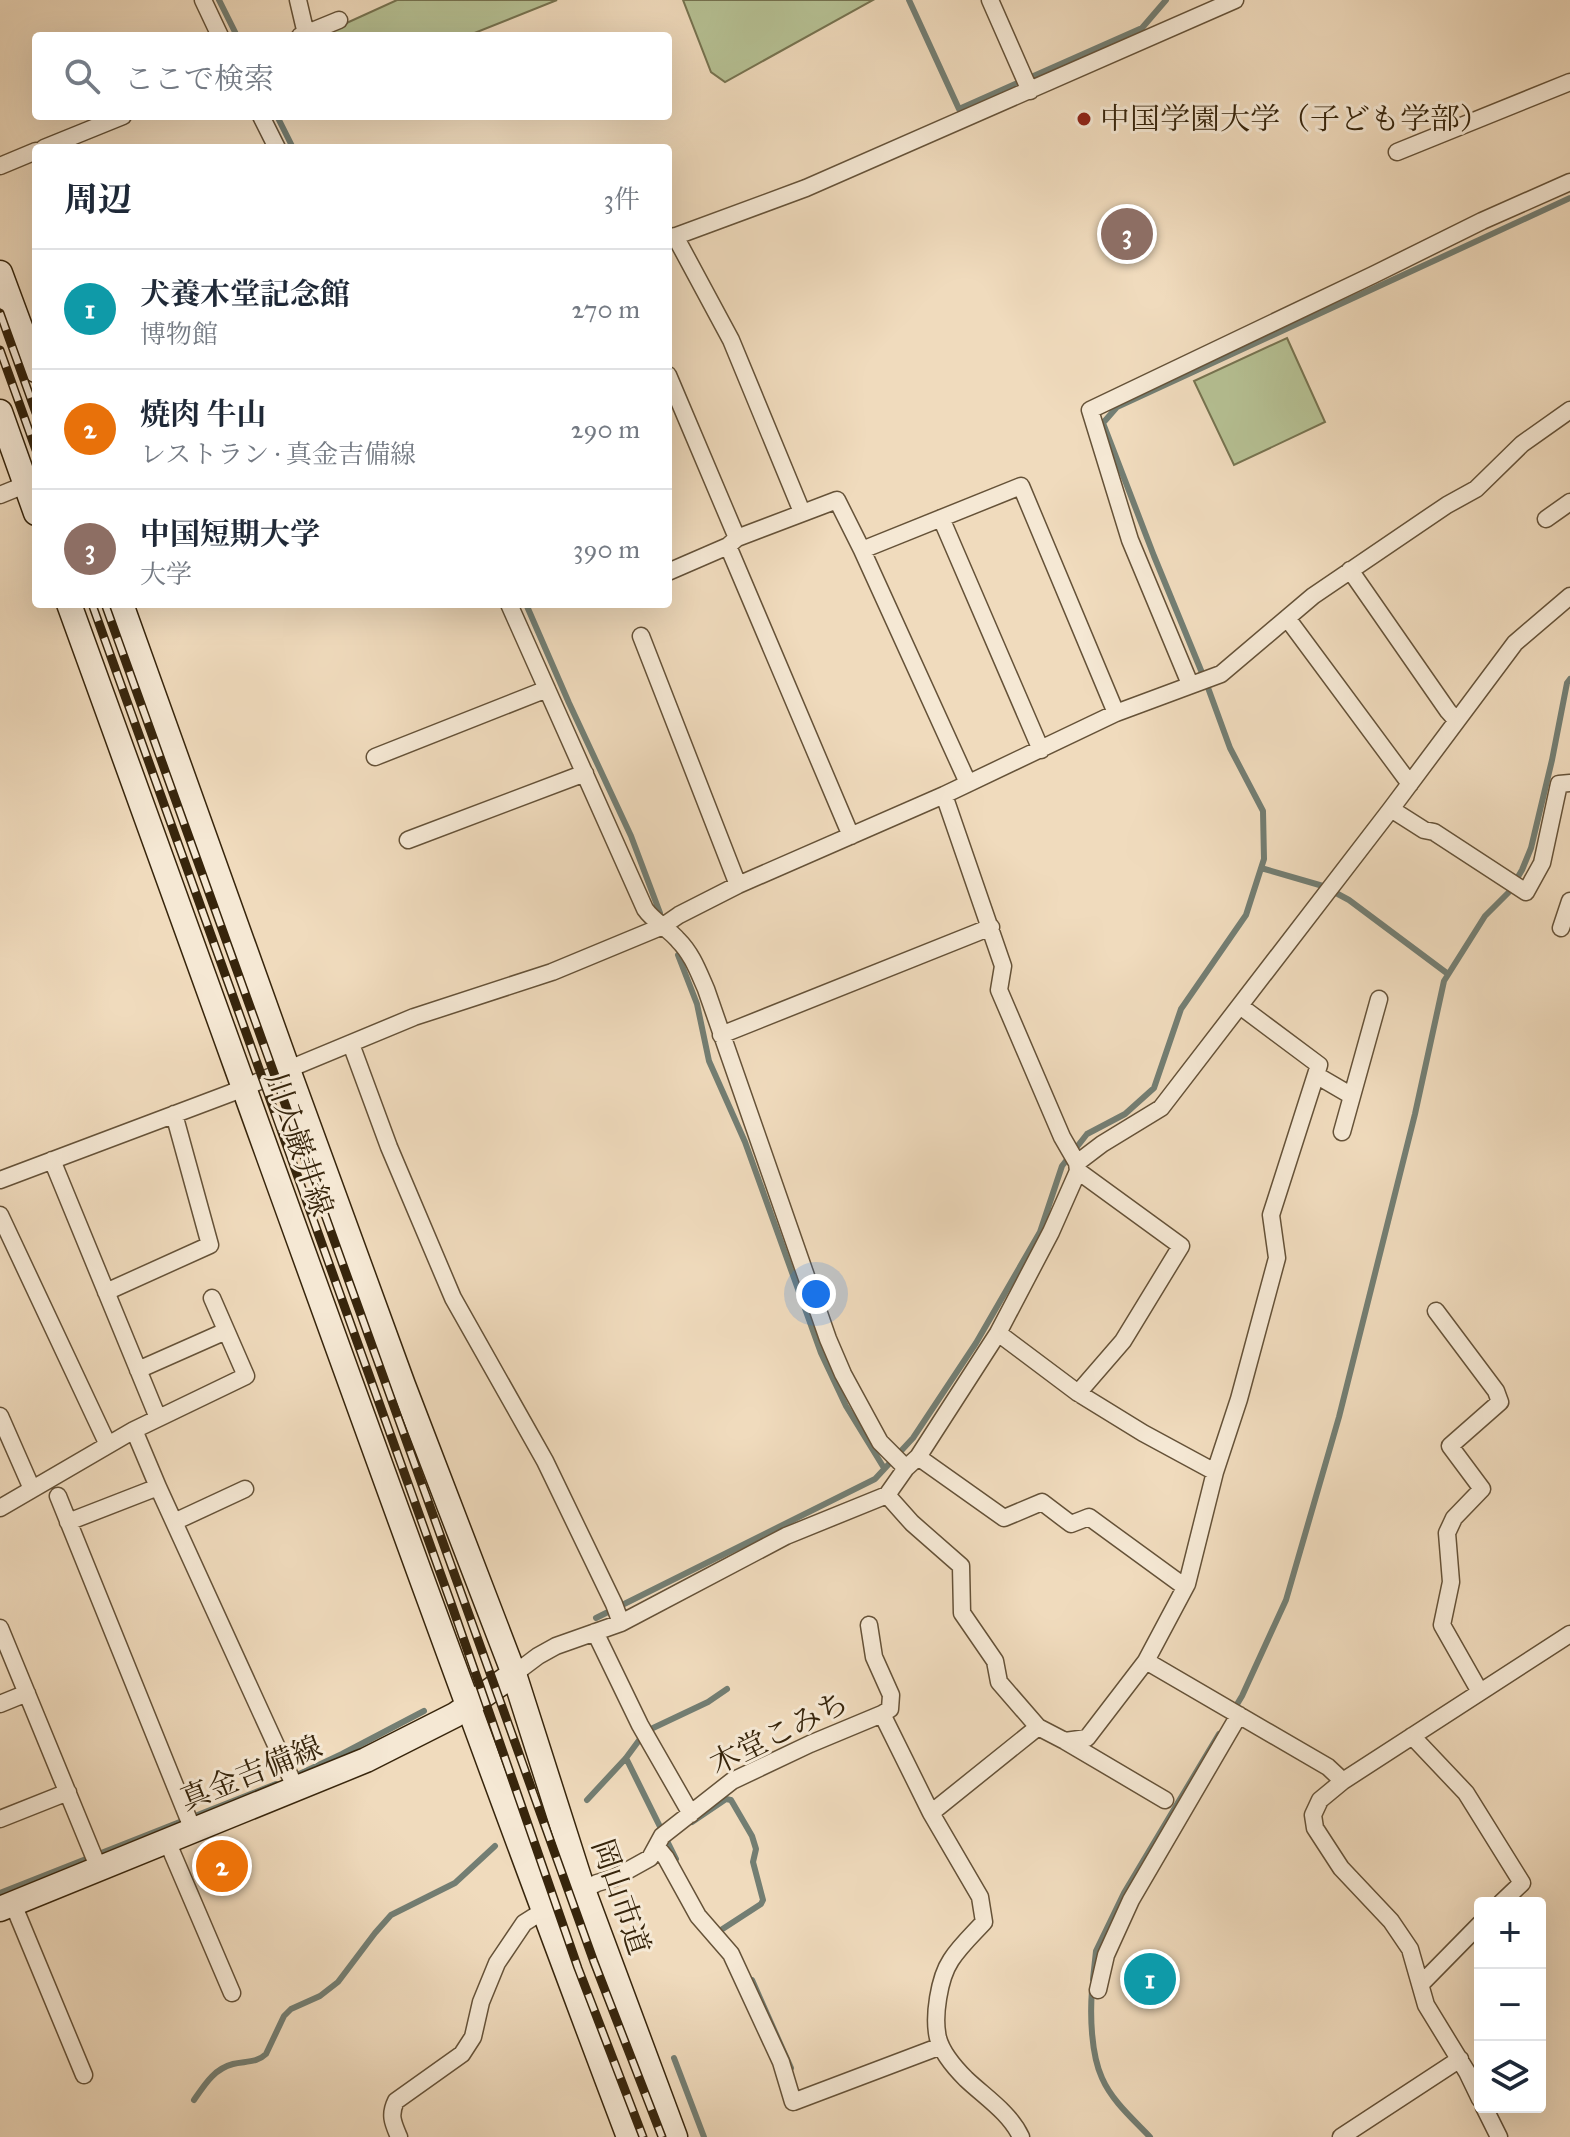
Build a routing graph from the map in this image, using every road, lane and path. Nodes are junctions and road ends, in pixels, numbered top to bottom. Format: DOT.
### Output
graph roads {
  1 [pos="203,0"];
  2 [pos="298,0"];
  3 [pos="990,0"];
  4 [pos="1235,0"];
  5 [pos="339,20"];
  6 [pos="218,32"];
  7 [pos="303,32"];
  8 [pos="310,32"];
  9 [pos="1570,82"];
  10 [pos="1026,83"];
  11 [pos="113,120"];
  12 [pos="263,120"];
  13 [pos="54,144"];
  14 [pos="275,144"];
  15 [pos="1397,152"];
  16 [pos="32,153"];
  17 [pos="0,166"];
  18 [pos="1570,182"];
  19 [pos="672,237"];
  20 [pos="672,239"];
  21 [pos="0,273"];
  22 [pos="32,359"];
  23 [pos="672,385"];
  24 [pos="1570,410"];
  25 [pos="0,412"];
  26 [pos="31,482"];
  27 [pos="0,495"];
  28 [pos="1570,502"];
  29 [pos="802,512"];
  30 [pos="941,518"];
  31 [pos="1546,519"];
  32 [pos="733,542"];
  33 [pos="862,550"];
  34 [pos="672,570"];
  35 [pos="1350,570"];
  36 [pos="1570,596"];
  37 [pos="70,608"];
  38 [pos="122,608"];
  39 [pos="511,608"];
  40 [pos="1287,618"];
  41 [pos="641,636"];
  42 [pos="1190,684"];
  43 [pos="547,689"];
  44 [pos="1116,713"];
  45 [pos="1456,720"];
  46 [pos="1041,750"];
  47 [pos="375,757"];
  48 [pos="585,773"];
  49 [pos="968,783"];
  50 [pos="1570,783"];
  51 [pos="1410,784"];
  52 [pos="944,795"];
  53 [pos="1391,809"];
  54 [pos="851,836"];
  55 [pos="408,840"];
  56 [pos="738,885"];
  57 [pos="1570,901"];
  58 [pos="663,926"];
  59 [pos="991,927"];
  60 [pos="1561,928"];
  61 [pos="1379,999"];
  62 [pos="1240,1006"];
  63 [pos="721,1035"];
  64 [pos="351,1044"];
  65 [pos="288,1070"];
  66 [pos="1316,1075"];
  67 [pos="245,1087"];
  68 [pos="1352,1096"];
  69 [pos="174,1114"];
  70 [pos="1342,1132"];
  71 [pos="52,1160"];
  72 [pos="1078,1167"];
  73 [pos="0,1180"];
  74 [pos="0,1215"];
  75 [pos="106,1292"];
  76 [pos="212,1298"];
  77 [pos="1436,1311"];
  78 [pos="226,1331"];
  79 [pos="998,1333"];
  80 [pos="138,1370"];
  81 [pos="1078,1393"];
  82 [pos="0,1416"];
  83 [pos="158,1418"];
  84 [pos="134,1430"];
  85 [pos="108,1445"];
  86 [pos="912,1463"];
  87 [pos="1215,1472"];
  88 [pos="158,1487"];
  89 [pos="32,1489"];
  90 [pos="245,1489"];
  91 [pos="887,1495"];
  92 [pos="58,1496"];
  93 [pos="0,1508"];
  94 [pos="68,1522"];
  95 [pos="174,1522"];
  96 [pos="1185,1587"];
  97 [pos="618,1615"];
  98 [pos="869,1625"];
  99 [pos="0,1628"];
  100 [pos="595,1632"];
  101 [pos="1570,1634"];
  102 [pos="1146,1661"];
  103 [pos="514,1674"];
  104 [pos="1480,1692"];
  105 [pos="27,1693"];
  106 [pos="0,1704"];
  107 [pos="469,1705"];
  108 [pos="1235,1713"];
  109 [pos="882,1714"];
  110 [pos="1038,1727"];
  111 [pos="1412,1736"];
  112 [pos="1065,1741"];
  113 [pos="292,1780"];
  114 [pos="1343,1781"];
  115 [pos="68,1792"];
  116 [pos="1165,1800"];
  117 [pos="931,1813"];
  118 [pos="691,1814"];
  119 [pos="0,1819"];
  120 [pos="189,1821"];
  121 [pos="662,1838"];
  122 [pos="167,1841"];
  123 [pos="94,1858"];
  124 [pos="583,1890"];
  125 [pos="1507,1897"];
  126 [pos="6,1906"];
  127 [pos="543,1911"];
  128 [pos="1474,1930"];
  129 [pos="1421,1984"];
  130 [pos="1098,1990"];
  131 [pos="232,1993"];
  132 [pos="941,2046"];
  133 [pos="1460,2059"];
  134 [pos="84,2075"];
  135 [pos="1474,2087"];
  136 [pos="1487,2113"];
  137 [pos="399,2137"];
  138 [pos="629,2137"];
  139 [pos="675,2137"];
  140 [pos="1021,2137"];
  141 [pos="1341,2137"];
  142 [pos="1499,2137"];
  1 -- 6 [label="street"];
  2 -- 7 [label="street"];
  3 -- 10 [label="street"];
  4 -- 10 [label="street"];
  5 -- 8 [label="street"];
  9 -- 15 [label="street"];
  10 -- 19 [label="street"];
  11 -- 13 [label="street"];
  12 -- 14 [label="street"];
  16 -- 17 [label="street"];
  18 -- 42 [label="street"];
  20 -- 29 [label="street"];
  21 -- 22 [label="main road"];
  23 -- 32 [label="street"];
  24 -- 35 [label="street"];
  25 -- 26 [label="main road"];
  26 -- 27 [label="street"];
  28 -- 31 [label="street"];
  29 -- 32 [label="street"];
  29 -- 33 [label="street"];
  30 -- 33 [label="street"];
  30 -- 44 [label="street"];
  30 -- 46 [label="street"];
  32 -- 34 [label="street"];
  32 -- 54 [label="street"];
  33 -- 49 [label="street"];
  35 -- 40 [label="street"];
  35 -- 45 [label="street"];
  36 -- 45 [label="street"];
  37 -- 67 [label="main road, 川入巌井線"];
  38 -- 65 [label="main road, 川入巌井線"];
  39 -- 43 [label="street"];
  40 -- 42 [label="street"];
  40 -- 51 [label="street"];
  41 -- 56 [label="street"];
  42 -- 44 [label="street"];
  43 -- 47 [label="street"];
  43 -- 48 [label="street"];
  44 -- 46 [label="street"];
  45 -- 51 [label="street"];
  46 -- 49 [label="street"];
  48 -- 55 [label="street"];
  48 -- 58 [label="street"];
  49 -- 52 [label="street"];
  50 -- 53 [label="street"];
  51 -- 53 [label="street"];
  52 -- 54 [label="street"];
  52 -- 59 [label="street"];
  53 -- 62 [label="street"];
  54 -- 56 [label="street"];
  56 -- 58 [label="street"];
  57 -- 60 [label="street"];
  58 -- 63 [label="street"];
  58 -- 64 [label="street"];
  59 -- 63 [label="street"];
  59 -- 72 [label="street"];
  61 -- 68 [label="street"];
  62 -- 66 [label="street"];
  62 -- 72 [label="street"];
  63 -- 86 [label="street"];
  64 -- 65 [label="street"];
  64 -- 97 [label="street"];
  65 -- 67 [label="street"];
  65 -- 103 [label="main road, 川入巌井線"];
  66 -- 68 [label="street"];
  66 -- 87 [label="street"];
  67 -- 69 [label="street"];
  67 -- 107 [label="main road, 川入巌井線"];
  68 -- 70 [label="street"];
  69 -- 71 [label="street"];
  69 -- 75 [label="street"];
  71 -- 73 [label="street"];
  71 -- 75 [label="street"];
  72 -- 79 [label="street"];
  72 -- 81 [label="street"];
  74 -- 85 [label="street"];
  75 -- 80 [label="street"];
  76 -- 78 [label="street"];
  77 -- 104 [label="street"];
  78 -- 80 [label="street"];
  78 -- 83 [label="street"];
  79 -- 81 [label="street"];
  79 -- 86 [label="street"];
  80 -- 83 [label="street"];
  81 -- 87 [label="street"];
  82 -- 89 [label="street"];
  83 -- 84 [label="street"];
  84 -- 85 [label="street"];
  84 -- 88 [label="street"];
  85 -- 89 [label="street"];
  86 -- 91 [label="street"];
  86 -- 96 [label="street"];
  87 -- 96 [label="street"];
  88 -- 94 [label="street"];
  88 -- 95 [label="street"];
  89 -- 93 [label="street"];
  90 -- 95 [label="street"];
  91 -- 97 [label="street"];
  91 -- 110 [label="street"];
  92 -- 94 [label="street"];
  94 -- 120 [label="street"];
  95 -- 113 [label="street"];
  96 -- 102 [label="street"];
  97 -- 100 [label="street"];
  98 -- 109 [label="street"];
  99 -- 105 [label="street"];
  100 -- 103 [label="street"];
  100 -- 118 [label="street"];
  101 -- 104 [label="street"];
  102 -- 108 [label="street"];
  102 -- 112 [label="street"];
  103 -- 107 [label="main road, 真金吉備線"];
  103 -- 124 [label="main road, 岡山市道"];
  104 -- 111 [label="street"];
  105 -- 106 [label="street"];
  105 -- 115 [label="street"];
  107 -- 113 [label="main road, 真金吉備線"];
  107 -- 127 [label="main road"];
  108 -- 114 [label="street"];
  108 -- 130 [label="street"];
  109 -- 117 [label="street, 木堂こみち"];
  109 -- 118 [label="street, 木堂こみち"];
  110 -- 112 [label="street"];
  110 -- 117 [label="street"];
  111 -- 114 [label="street"];
  111 -- 125 [label="street"];
  112 -- 116 [label="street"];
  113 -- 120 [label="main road, 真金吉備線"];
  114 -- 129 [label="street"];
  115 -- 119 [label="street"];
  115 -- 123 [label="street"];
  117 -- 132 [label="street, 木堂こみち"];
  118 -- 121 [label="street, 木堂こみち"];
  120 -- 122 [label="main road, 真金吉備線"];
  121 -- 124 [label="street, 木堂こみち"];
  121 -- 132 [label="street"];
  122 -- 123 [label="main road, 真金吉備線"];
  122 -- 131 [label="street"];
  123 -- 126 [label="main road, 真金吉備線"];
  124 -- 139 [label="main road, 岡山市道"];
  126 -- 134 [label="street"];
  127 -- 137 [label="street"];
  127 -- 138 [label="main road"];
  128 -- 129 [label="street"];
  129 -- 133 [label="street"];
  132 -- 140 [label="street"];
  133 -- 135 [label="street"];
  133 -- 141 [label="street"];
  136 -- 142 [label="street"];
}
